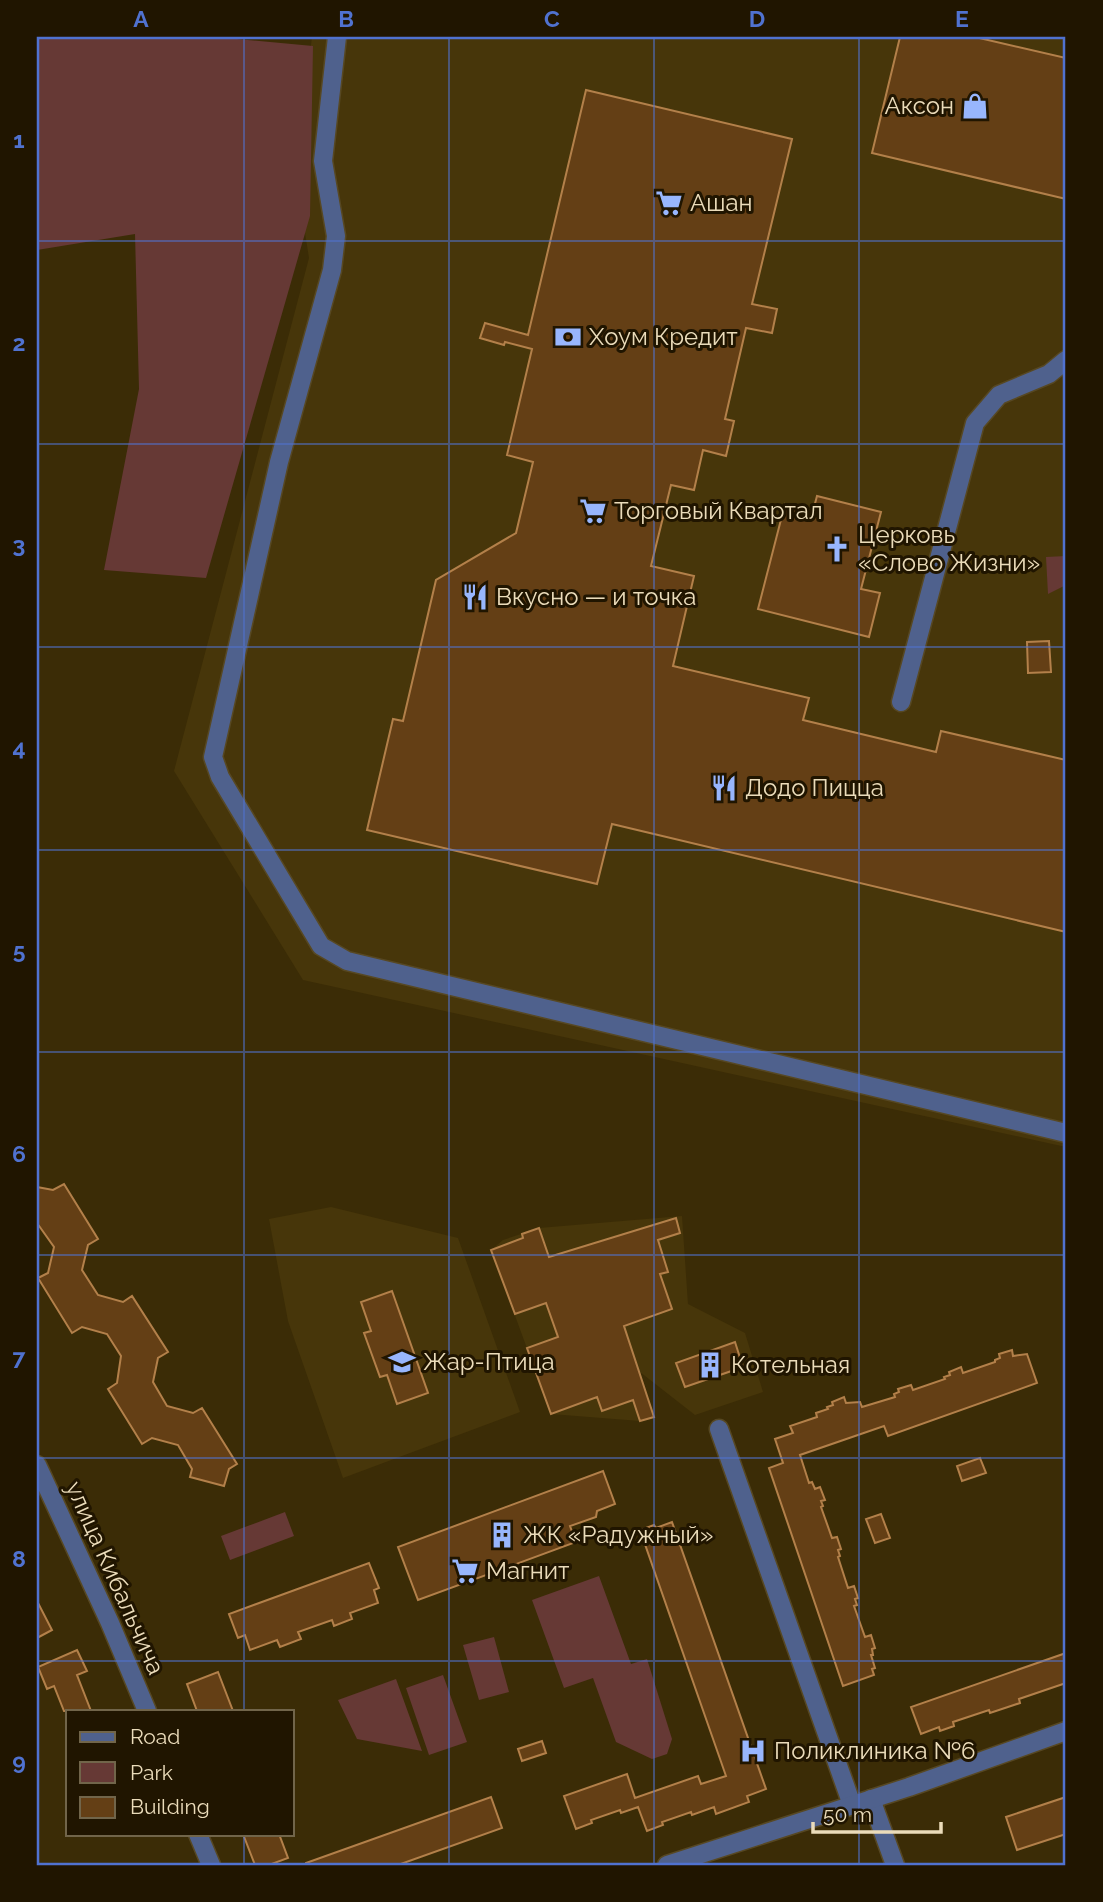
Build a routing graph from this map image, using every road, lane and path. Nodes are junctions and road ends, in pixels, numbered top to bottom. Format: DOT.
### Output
graph roads {
  1 [pos="337,37"];
  2 [pos="1066,360"];
  3 [pos="901,702"];
  4 [pos="1066,1133"];
  5 [pos="719,1429"];
  6 [pos="37,1465"];
  7 [pos="147,1710"];
  8 [pos="1066,1731"];
  9 [pos="872,1798"];
  10 [pos="852,1805"];
  11 [pos="199,1836"];
  12 [pos="211,1865"];
  13 [pos="667,1865"];
  14 [pos="895,1865"];
  1 -- 4 [label="street"];
  2 -- 3 [label="street"];
  5 -- 10 [label="street"];
  6 -- 7 [label="street, улица Кибальчича"];
  8 -- 9 [label="street"];
  9 -- 10 [label="street"];
  9 -- 14 [label="street"];
  10 -- 13 [label="street"];
  11 -- 12 [label="street"];
}
